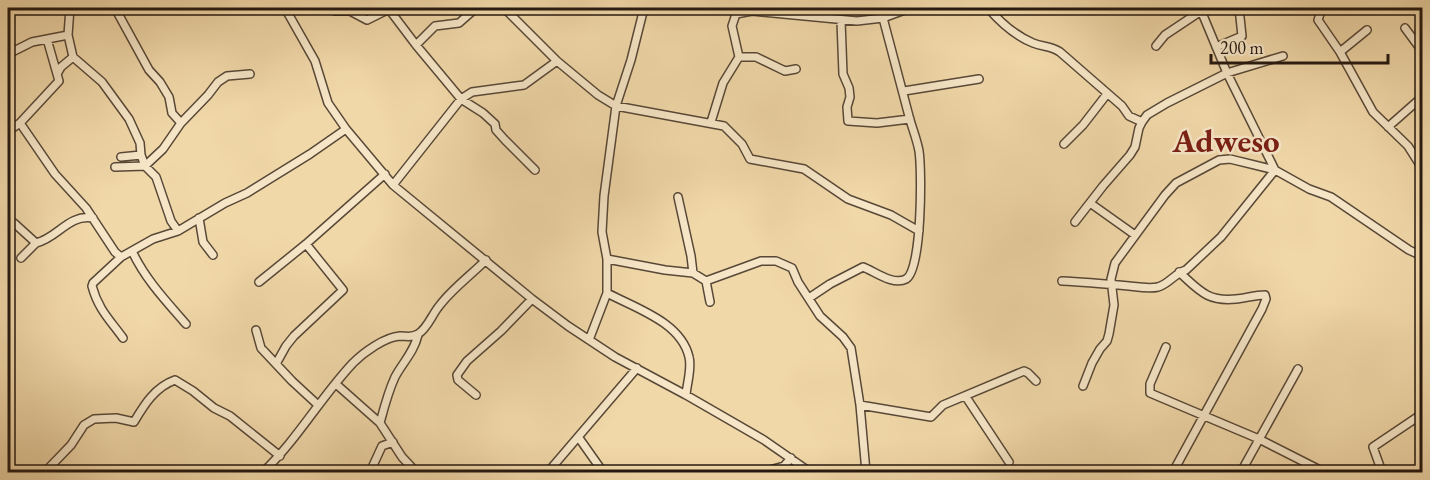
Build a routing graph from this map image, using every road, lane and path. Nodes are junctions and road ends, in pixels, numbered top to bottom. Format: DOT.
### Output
graph roads {
  1 [pos="45,8"];
  2 [pos="70,8"];
  3 [pos="115,8"];
  4 [pos="285,8"];
  5 [pos="327,8"];
  6 [pos="388,8"];
  7 [pos="476,8"];
  8 [pos="504,8"];
  9 [pos="644,8"];
  10 [pos="910,8"];
  11 [pos="988,8"];
  12 [pos="1239,8"];
  13 [pos="1322,8"];
  14 [pos="1201,9"];
  15 [pos="734,10"];
  16 [pos="883,18"];
  17 [pos="841,21"];
  18 [pos="1406,28"];
  19 [pos="1367,30"];
  20 [pos="68,35"];
  21 [pos="47,39"];
  22 [pos="416,45"];
  23 [pos="1156,46"];
  24 [pos="1216,47"];
  25 [pos="1422,51"];
  26 [pos="1340,52"];
  27 [pos="8,54"];
  28 [pos="72,57"];
  29 [pos="739,57"];
  30 [pos="1283,57"];
  31 [pos="557,61"];
  32 [pos="796,69"];
  33 [pos="1227,73"];
  34 [pos="57,74"];
  35 [pos="250,74"];
  36 [pos="979,79"];
  37 [pos="904,90"];
  38 [pos="1107,94"];
  39 [pos="1422,97"];
  40 [pos="461,99"];
  41 [pos="616,106"];
  42 [pos="910,119"];
  43 [pos="711,122"];
  44 [pos="1142,122"];
  45 [pos="20,123"];
  46 [pos="181,123"];
  47 [pos="1388,128"];
  48 [pos="346,129"];
  49 [pos="8,130"];
  50 [pos="1064,144"];
  51 [pos="141,155"];
  52 [pos="121,157"];
  53 [pos="145,166"];
  54 [pos="115,167"];
  55 [pos="1422,168"];
  56 [pos="535,170"];
  57 [pos="1275,170"];
  58 [pos="385,174"];
  59 [pos="393,185"];
  60 [pos="678,197"];
  61 [pos="1090,203"];
  62 [pos="93,218"];
  63 [pos="200,219"];
  64 [pos="1075,222"];
  65 [pos="14,224"];
  66 [pos="178,231"];
  67 [pos="918,231"];
  68 [pos="1136,235"];
  69 [pos="36,243"];
  70 [pos="306,244"];
  71 [pos="132,251"];
  72 [pos="213,255"];
  73 [pos="1422,256"];
  74 [pos="121,257"];
  75 [pos="21,258"];
  76 [pos="607,259"];
  77 [pos="486,260"];
  78 [pos="1179,272"];
  79 [pos="693,273"];
  80 [pos="706,281"];
  81 [pos="1062,281"];
  82 [pos="259,282"];
  83 [pos="1113,285"];
  84 [pos="607,293"];
  85 [pos="809,298"];
  86 [pos="532,299"];
  87 [pos="710,302"];
  88 [pos="186,324"];
  89 [pos="256,330"];
  90 [pos="418,335"];
  91 [pos="123,338"];
  92 [pos="589,340"];
  93 [pos="1166,347"];
  94 [pos="276,364"];
  95 [pos="637,368"];
  96 [pos="1298,369"];
  97 [pos="1036,381"];
  98 [pos="336,384"];
  99 [pos="1083,386"];
  100 [pos="476,395"];
  101 [pos="686,395"];
  102 [pos="966,397"];
  103 [pos="318,405"];
  104 [pos="860,405"];
  105 [pos="1422,414"];
  106 [pos="1203,417"];
  107 [pos="380,423"];
  108 [pos="579,438"];
  109 [pos="1259,439"];
  110 [pos="393,442"];
  111 [pos="280,456"];
  112 [pos="791,458"];
  113 [pos="1009,462"];
  114 [pos="1314,470"];
  115 [pos="45,472"];
  116 [pos="263,472"];
  117 [pos="369,472"];
  118 [pos="416,472"];
  119 [pos="548,472"];
  120 [pos="603,472"];
  121 [pos="763,472"];
  122 [pos="810,472"];
  123 [pos="866,472"];
  124 [pos="1173,472"];
  125 [pos="1241,472"];
  126 [pos="1324,472"];
  127 [pos="1382,472"];
  1 -- 2 [label="street"];
  2 -- 20 [label="street"];
  3 -- 46 [label="street"];
  4 -- 48 [label="street"];
  5 -- 6 [label="street"];
  6 -- 22 [label="street"];
  7 -- 22 [label="street"];
  8 -- 31 [label="street"];
  9 -- 41 [label="street"];
  10 -- 16 [label="street"];
  11 -- 38 [label="street"];
  12 -- 24 [label="street"];
  13 -- 26 [label="street"];
  14 -- 23 [label="street"];
  14 -- 24 [label="street"];
  15 -- 17 [label="street"];
  15 -- 29 [label="street"];
  16 -- 17 [label="street"];
  16 -- 37 [label="street"];
  17 -- 42 [label="street"];
  18 -- 25 [label="street"];
  19 -- 26 [label="street"];
  20 -- 21 [label="street"];
  20 -- 28 [label="street"];
  21 -- 27 [label="street"];
  21 -- 34 [label="street"];
  22 -- 40 [label="street"];
  24 -- 33 [label="street"];
  26 -- 47 [label="street"];
  28 -- 34 [label="street"];
  28 -- 51 [label="street"];
  29 -- 32 [label="street"];
  29 -- 43 [label="street"];
  30 -- 33 [label="street"];
  31 -- 40 [label="street"];
  31 -- 41 [label="street"];
  33 -- 44 [label="street"];
  33 -- 57 [label="street"];
  34 -- 45 [label="street"];
  35 -- 46 [label="street"];
  36 -- 37 [label="street"];
  37 -- 42 [label="street"];
  38 -- 44 [label="street"];
  38 -- 50 [label="street"];
  39 -- 47 [label="street"];
  40 -- 56 [label="street"];
  40 -- 59 [label="street"];
  41 -- 43 [label="street"];
  41 -- 76 [label="street"];
  42 -- 67 [label="street"];
  43 -- 67 [label="street"];
  44 -- 61 [label="street"];
  45 -- 49 [label="street"];
  45 -- 62 [label="street"];
  46 -- 53 [label="street"];
  47 -- 55 [label="street"];
  48 -- 58 [label="street"];
  48 -- 63 [label="street"];
  51 -- 52 [label="street"];
  51 -- 53 [label="street"];
  53 -- 54 [label="street"];
  53 -- 66 [label="street"];
  57 -- 68 [label="street"];
  57 -- 73 [label="street"];
  57 -- 78 [label="street"];
  58 -- 59 [label="street"];
  58 -- 70 [label="street"];
  59 -- 77 [label="street"];
  60 -- 79 [label="street"];
  61 -- 64 [label="street"];
  61 -- 68 [label="street"];
  62 -- 69 [label="street"];
  62 -- 74 [label="street"];
  63 -- 66 [label="street"];
  63 -- 72 [label="street"];
  65 -- 69 [label="street"];
  66 -- 71 [label="street"];
  67 -- 85 [label="street"];
  68 -- 83 [label="street"];
  69 -- 75 [label="street"];
  70 -- 82 [label="street"];
  70 -- 94 [label="street"];
  71 -- 74 [label="street"];
  71 -- 88 [label="street"];
  74 -- 91 [label="street"];
  76 -- 79 [label="street"];
  76 -- 84 [label="street"];
  77 -- 86 [label="street"];
  77 -- 90 [label="street"];
  78 -- 83 [label="street"];
  78 -- 106 [label="street"];
  79 -- 80 [label="street"];
  80 -- 85 [label="street"];
  80 -- 87 [label="street"];
  81 -- 83 [label="street"];
  83 -- 99 [label="street"];
  84 -- 92 [label="street"];
  84 -- 101 [label="street"];
  85 -- 104 [label="street"];
  86 -- 92 [label="street"];
  86 -- 100 [label="street"];
  89 -- 94 [label="street"];
  90 -- 98 [label="street"];
  90 -- 107 [label="street"];
  92 -- 95 [label="street"];
  93 -- 106 [label="street"];
  94 -- 103 [label="street"];
  95 -- 101 [label="street"];
  95 -- 108 [label="street"];
  96 -- 109 [label="street"];
  97 -- 102 [label="street"];
  98 -- 103 [label="street"];
  98 -- 107 [label="street"];
  101 -- 112 [label="street"];
  102 -- 104 [label="street"];
  102 -- 113 [label="street"];
  103 -- 111 [label="street"];
  104 -- 123 [label="street"];
  105 -- 127 [label="street"];
  106 -- 109 [label="street"];
  106 -- 124 [label="street"];
  107 -- 110 [label="street"];
  108 -- 119 [label="street"];
  108 -- 120 [label="street"];
  109 -- 114 [label="street"];
  109 -- 125 [label="street"];
  110 -- 117 [label="street"];
  110 -- 118 [label="street"];
  111 -- 115 [label="street"];
  111 -- 116 [label="street"];
  112 -- 121 [label="street"];
  112 -- 122 [label="street"];
  114 -- 126 [label="street"];
}
